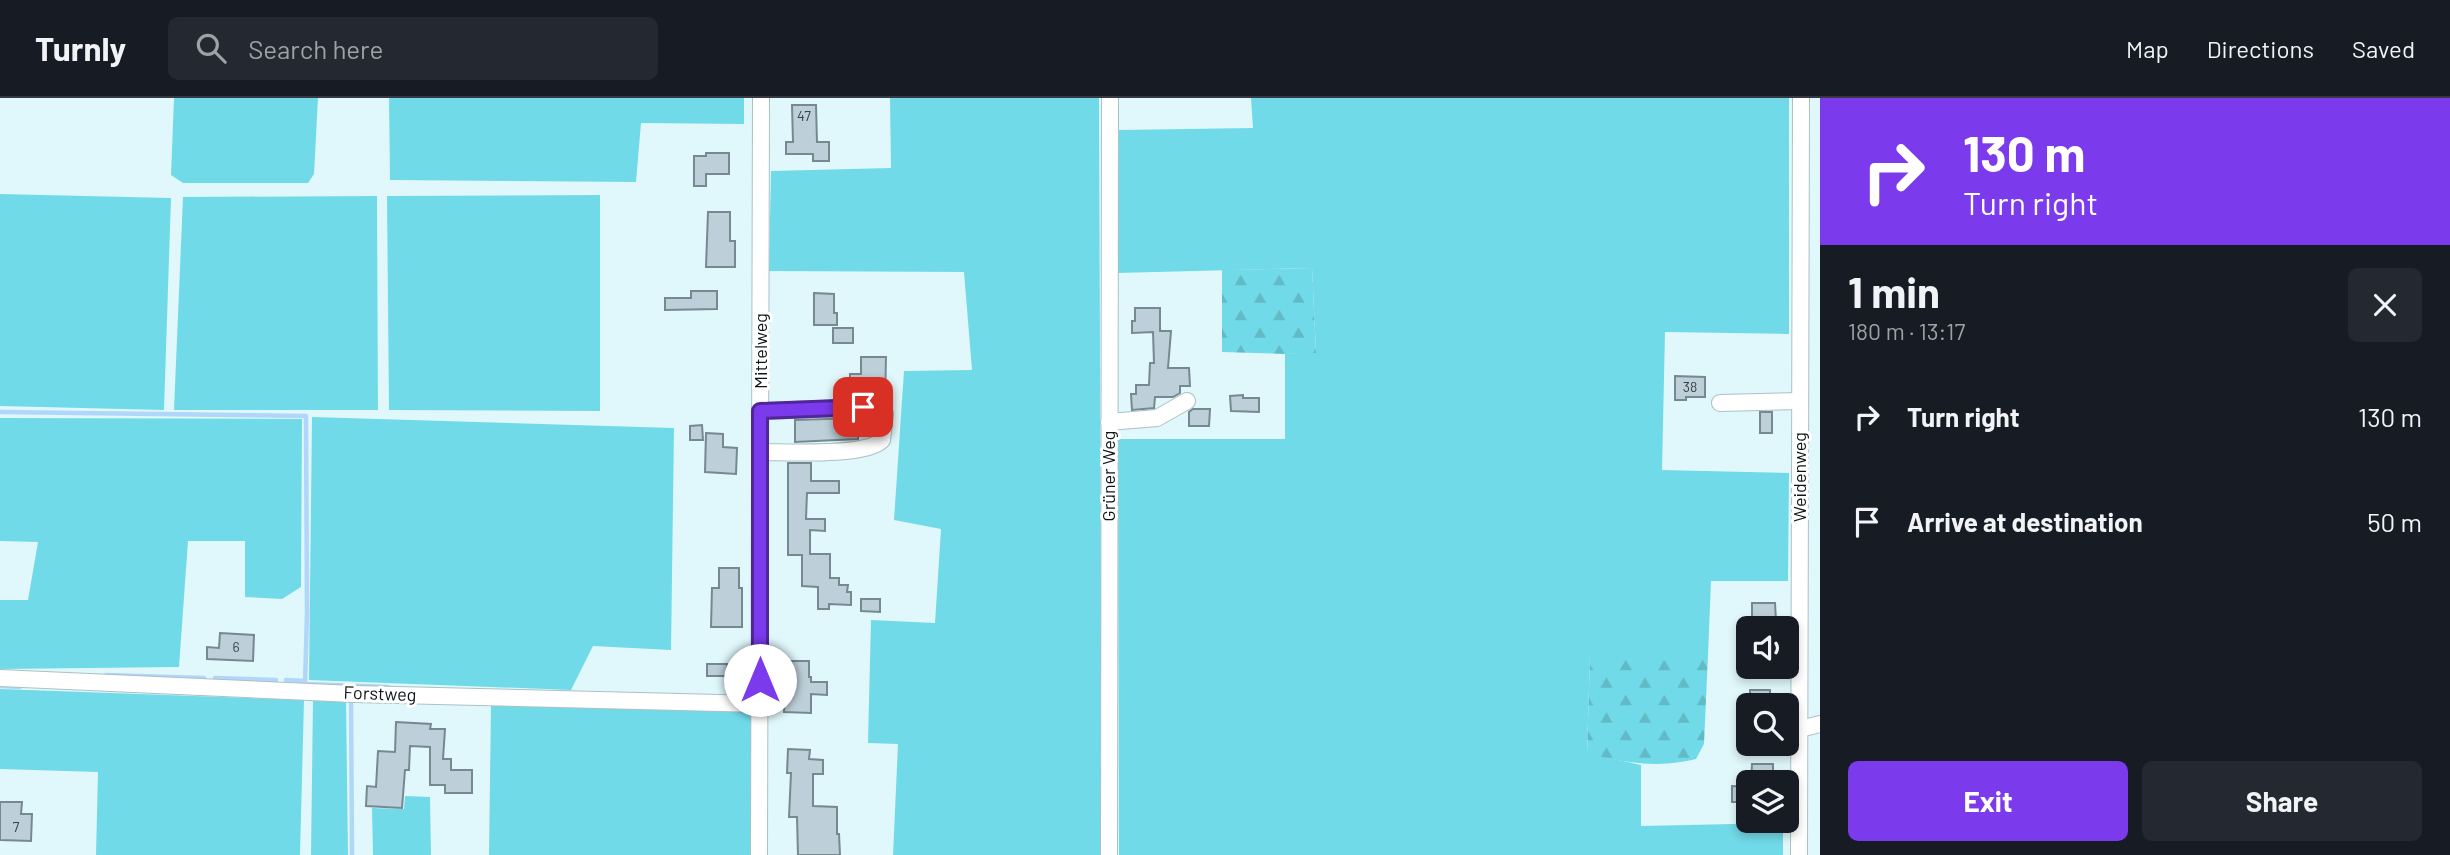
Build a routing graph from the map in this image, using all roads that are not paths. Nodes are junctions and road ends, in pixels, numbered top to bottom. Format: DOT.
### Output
graph roads {
  1 [pos="761,98"];
  2 [pos="1110,98"];
  3 [pos="1801,98"];
  4 [pos="1187,401"];
  5 [pos="1800,401"];
  6 [pos="1720,403"];
  7 [pos="760,411"];
  8 [pos="1110,422"];
  9 [pos="760,452"];
  10 [pos="0,678"];
  11 [pos="760,704"];
  12 [pos="1820,724"];
  13 [pos="1800,729"];
  14 [pos="760,855"];
  15 [pos="1109,855"];
  16 [pos="1799,855"];
  1 -- 7 [label="street, Mittelweg"];
  2 -- 8 [label="street, Grüner Weg"];
  3 -- 5 [label="street, Weidenweg"];
  4 -- 8 [label="street"];
  5 -- 6 [label="street"];
  5 -- 13 [label="street, Weidenweg"];
  7 -- 9 [label="street, Mittelweg"];
  7 -- 9 [label="street"];
  8 -- 15 [label="street, Grüner Weg"];
  9 -- 11 [label="street, Mittelweg"];
  10 -- 11 [label="street, Forstweg"];
  11 -- 14 [label="street, Mittelweg"];
  12 -- 13 [label="street"];
  13 -- 16 [label="street, Weidenweg"];
}
